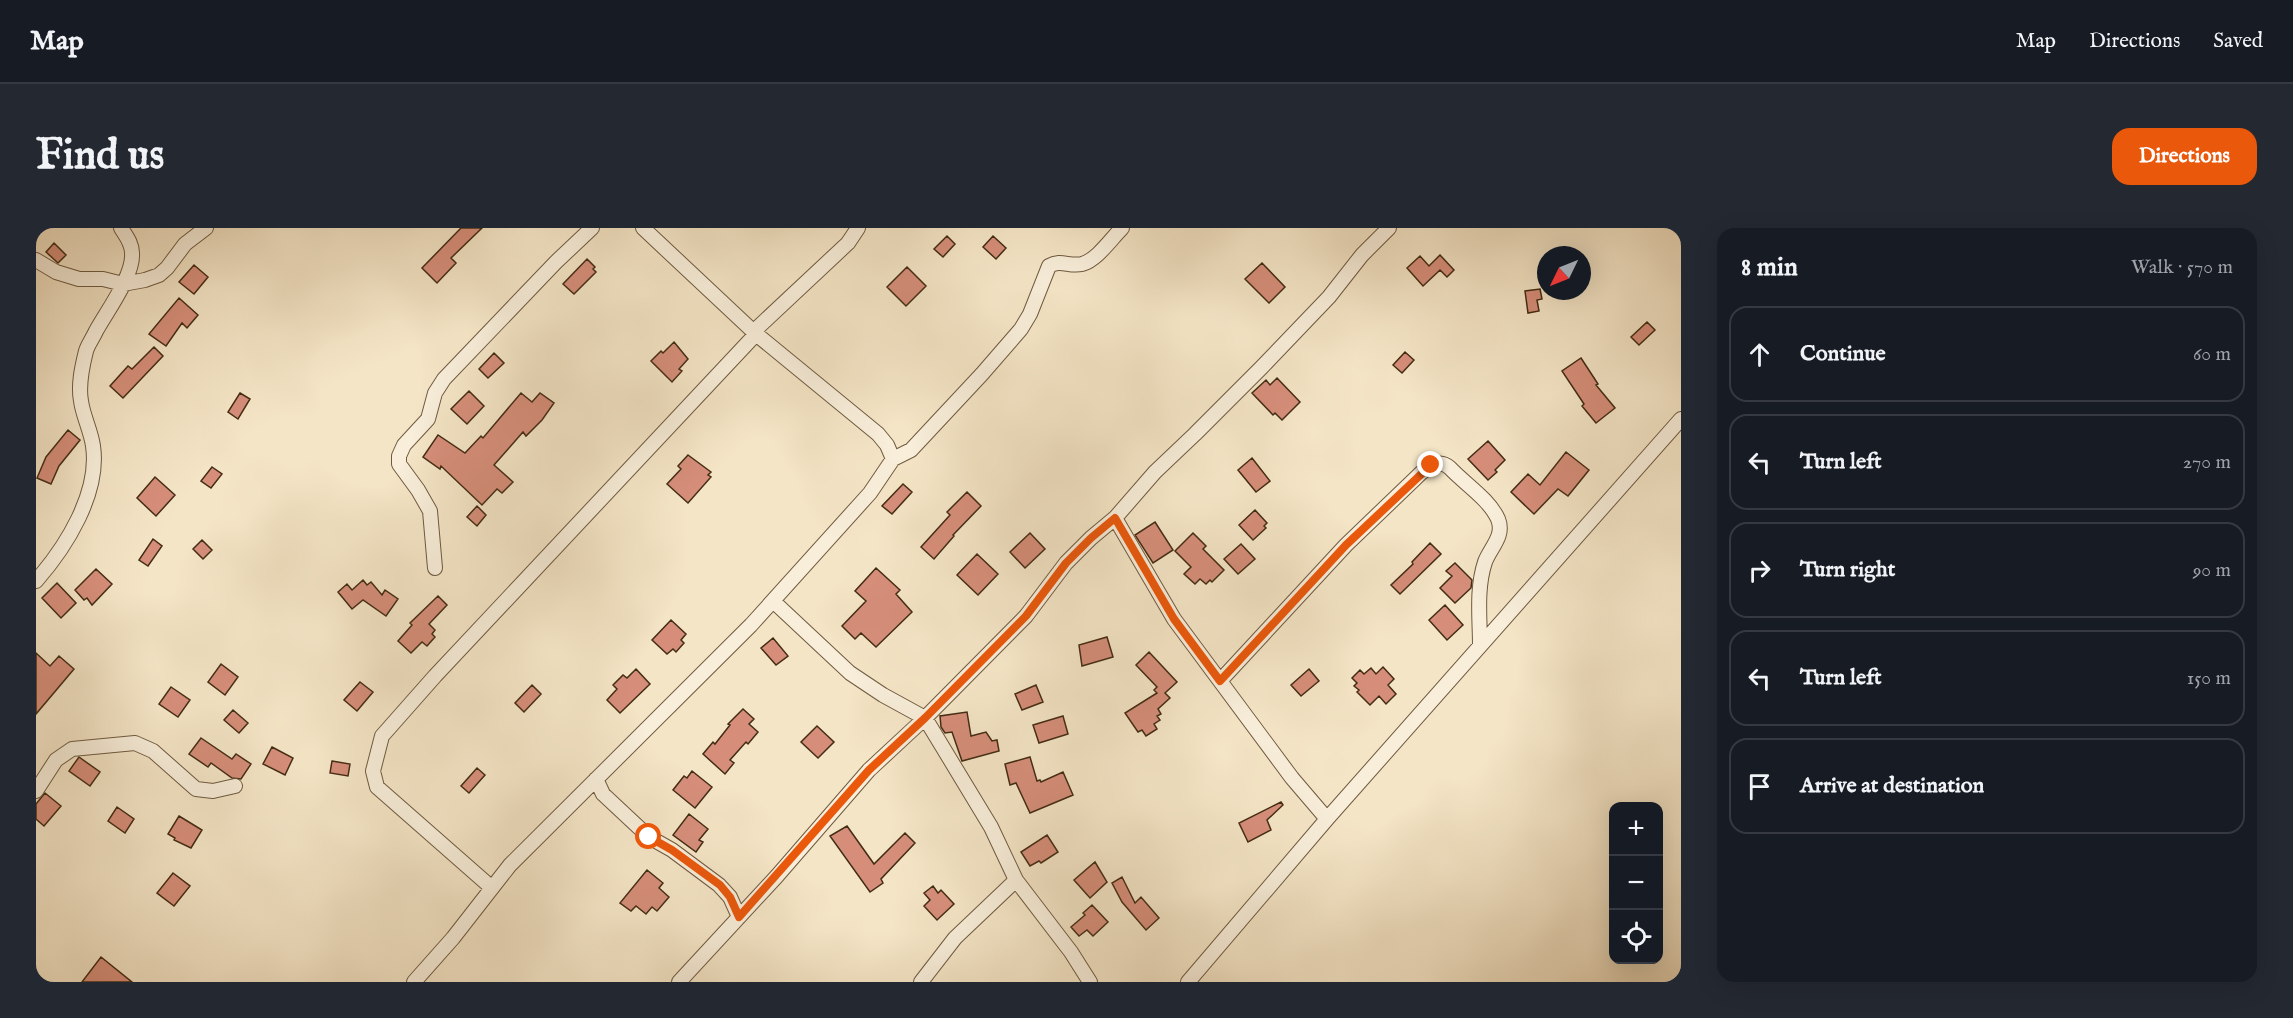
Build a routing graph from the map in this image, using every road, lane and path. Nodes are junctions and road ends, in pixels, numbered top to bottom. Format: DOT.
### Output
graph roads {
  1 [pos="121,228"];
  2 [pos="206,228"];
  3 [pos="592,228"];
  4 [pos="644,228"];
  5 [pos="858,228"];
  6 [pos="1122,228"];
  7 [pos="1389,228"];
  8 [pos="36,260"];
  9 [pos="123,284"];
  10 [pos="754,333"];
  11 [pos="1681,419"];
  12 [pos="893,459"];
  13 [pos="1115,518"];
  14 [pos="435,568"];
  15 [pos="36,581"];
  16 [pos="773,601"];
  17 [pos="1480,646"];
  18 [pos="1220,681"];
  19 [pos="925,718"];
  20 [pos="596,779"];
  21 [pos="235,786"];
  22 [pos="36,791"];
  23 [pos="1327,819"];
  24 [pos="1016,880"];
  25 [pos="492,888"];
  26 [pos="739,917"];
  27 [pos="414,982"];
  28 [pos="679,982"];
  29 [pos="921,982"];
  30 [pos="1090,982"];
  31 [pos="1188,982"];
  1 -- 9 [label="street"];
  2 -- 9 [label="street"];
  3 -- 14 [label="street"];
  4 -- 10 [label="street"];
  5 -- 10 [label="street"];
  6 -- 12 [label="street"];
  7 -- 13 [label="street"];
  8 -- 9 [label="street"];
  9 -- 15 [label="street"];
  10 -- 12 [label="street"];
  10 -- 25 [label="street"];
  11 -- 17 [label="street"];
  12 -- 16 [label="street"];
  13 -- 18 [label="street"];
  13 -- 19 [label="street"];
  16 -- 19 [label="street"];
  16 -- 20 [label="street"];
  17 -- 18 [label="street"];
  17 -- 23 [label="street"];
  18 -- 23 [label="street"];
  19 -- 24 [label="street"];
  19 -- 26 [label="street"];
  20 -- 25 [label="street"];
  20 -- 26 [label="street"];
  21 -- 22 [label="street"];
  23 -- 31 [label="street"];
  24 -- 29 [label="street"];
  24 -- 30 [label="street"];
  25 -- 27 [label="street"];
  26 -- 28 [label="street"];
}
